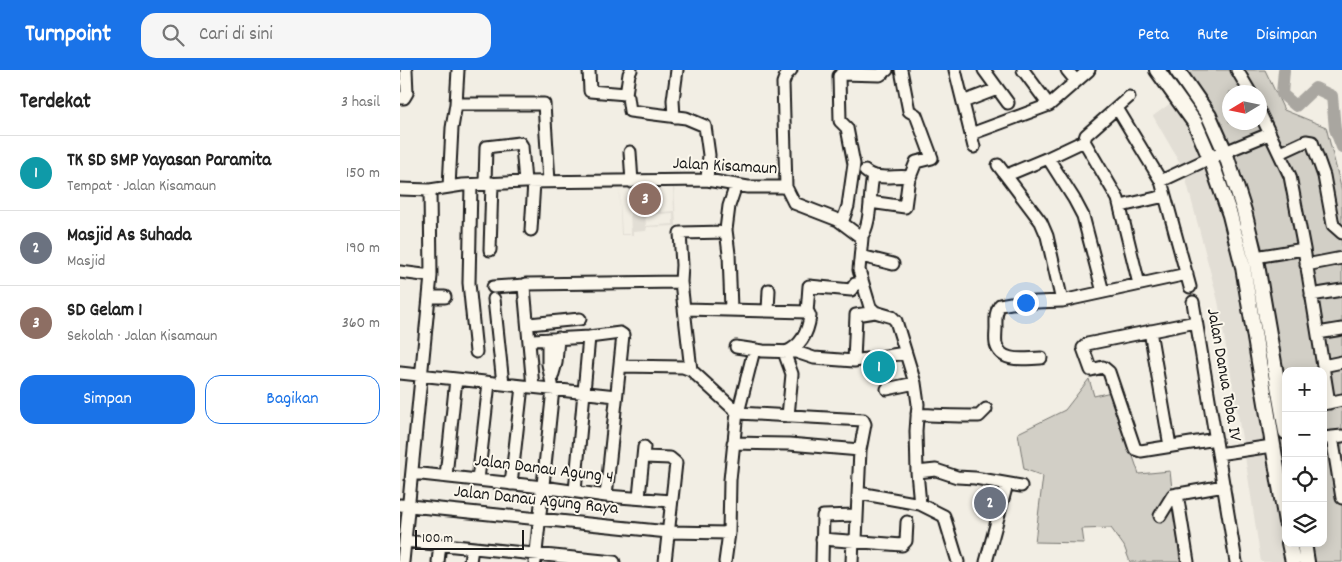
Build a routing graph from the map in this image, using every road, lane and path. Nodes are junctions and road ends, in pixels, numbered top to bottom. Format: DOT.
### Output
graph roads {
  1 [pos="400,70"];
  2 [pos="406,70"];
  3 [pos="418,70"];
  4 [pos="458,70"];
  5 [pos="589,70"];
  6 [pos="631,70"];
  7 [pos="677,70"];
  8 [pos="791,70"];
  9 [pos="887,70"];
  10 [pos="901,70"];
  11 [pos="956,70"];
  12 [pos="984,70"];
  13 [pos="1023,70"];
  14 [pos="1067,70"];
  15 [pos="1089,70"];
  16 [pos="1157,70"];
  17 [pos="1237,70"];
  18 [pos="1180,71"];
  19 [pos="1076,82"];
  20 [pos="1246,85"];
  21 [pos="997,89"];
  22 [pos="626,94"];
  23 [pos="1129,97"];
  24 [pos="400,98"];
  25 [pos="963,102"];
  26 [pos="1008,103"];
  27 [pos="456,104"];
  28 [pos="1049,105"];
  29 [pos="1117,108"];
  30 [pos="674,117"];
  31 [pos="1267,129"];
  32 [pos="971,134"];
  33 [pos="1269,134"];
  34 [pos="1084,141"];
  35 [pos="974,147"];
  36 [pos="630,152"];
  37 [pos="1280,153"];
  38 [pos="1217,155"];
  39 [pos="1048,158"];
  40 [pos="998,165"];
  41 [pos="1007,175"];
  42 [pos="909,177"];
  43 [pos="707,180"];
  44 [pos="548,181"];
  45 [pos="1161,181"];
  46 [pos="529,182"];
  47 [pos="632,182"];
  48 [pos="488,183"];
  49 [pos="471,184"];
  50 [pos="736,185"];
  51 [pos="449,187"];
  52 [pos="786,187"];
  53 [pos="400,189"];
  54 [pos="430,190"];
  55 [pos="1165,196"];
  56 [pos="870,202"];
  57 [pos="1121,206"];
  58 [pos="842,223"];
  59 [pos="531,230"];
  60 [pos="726,232"];
  61 [pos="1342,233"];
  62 [pos="861,237"];
  63 [pos="490,250"];
  64 [pos="1304,250"];
  65 [pos="861,256"];
  66 [pos="1255,257"];
  67 [pos="1342,258"];
  68 [pos="893,264"];
  69 [pos="1306,265"];
  70 [pos="400,272"];
  71 [pos="1187,274"];
  72 [pos="431,276"];
  73 [pos="681,282"];
  74 [pos="862,283"];
  75 [pos="1139,284"];
  76 [pos="525,285"];
  77 [pos="1190,287"];
  78 [pos="769,290"];
  79 [pos="1342,290"];
  80 [pos="1103,292"];
  81 [pos="1311,295"];
  82 [pos="429,297"];
  83 [pos="445,297"];
  84 [pos="1062,301"];
  85 [pos="1193,302"];
  86 [pos="684,309"];
  87 [pos="731,309"];
  88 [pos="768,311"];
  89 [pos="807,312"];
  90 [pos="875,312"];
  91 [pos="580,319"];
  92 [pos="1196,322"];
  93 [pos="529,324"];
  94 [pos="1342,329"];
  95 [pos="1150,331"];
  96 [pos="1318,333"];
  97 [pos="589,337"];
  98 [pos="553,339"];
  99 [pos="533,340"];
  100 [pos="736,347"];
  101 [pos="754,350"];
  102 [pos="476,352"];
  103 [pos="785,352"];
  104 [pos="905,353"];
  105 [pos="1041,358"];
  106 [pos="854,361"];
  107 [pos="1342,362"];
  108 [pos="620,366"];
  109 [pos="1323,366"];
  110 [pos="692,370"];
  111 [pos="400,373"];
  112 [pos="422,376"];
  113 [pos="456,379"];
  114 [pos="489,382"];
  115 [pos="503,384"];
  116 [pos="552,384"];
  117 [pos="916,384"];
  118 [pos="528,386"];
  119 [pos="888,389"];
  120 [pos="584,392"];
  121 [pos="616,396"];
  122 [pos="1342,400"];
  123 [pos="1327,403"];
  124 [pos="986,409"];
  125 [pos="1282,412"];
  126 [pos="738,413"];
  127 [pos="917,414"];
  128 [pos="788,416"];
  129 [pos="1332,437"];
  130 [pos="1216,439"];
  131 [pos="733,443"];
  132 [pos="1170,446"];
  133 [pos="1272,446"];
  134 [pos="860,450"];
  135 [pos="1338,450"];
  136 [pos="1218,454"];
  137 [pos="1280,459"];
  138 [pos="917,472"];
  139 [pos="412,473"];
  140 [pos="446,476"];
  141 [pos="478,480"];
  142 [pos="511,484"];
  143 [pos="1007,484"];
  144 [pos="1021,486"];
  145 [pos="1224,486"];
  146 [pos="543,487"];
  147 [pos="575,491"];
  148 [pos="859,493"];
  149 [pos="1177,494"];
  150 [pos="606,496"];
  151 [pos="639,497"];
  152 [pos="1342,498"];
  153 [pos="671,500"];
  154 [pos="1284,502"];
  155 [pos="920,504"];
  156 [pos="404,506"];
  157 [pos="856,515"];
  158 [pos="1160,516"];
  159 [pos="540,519"];
  160 [pos="907,522"];
  161 [pos="668,532"];
  162 [pos="729,533"];
  163 [pos="822,539"];
  164 [pos="855,540"];
  165 [pos="405,541"];
  166 [pos="440,544"];
  167 [pos="1290,547"];
  168 [pos="1305,547"];
  169 [pos="472,548"];
  170 [pos="504,556"];
  171 [pos="535,558"];
  172 [pos="568,560"];
  173 [pos="600,561"];
  174 [pos="403,562"];
  175 [pos="438,562"];
  176 [pos="470,562"];
  177 [pos="614,562"];
  178 [pos="665,562"];
  179 [pos="725,562"];
  180 [pos="822,562"];
  181 [pos="852,562"];
  182 [pos="958,562"];
  183 [pos="986,562"];
  184 [pos="1188,562"];
  185 [pos="1236,562"];
  186 [pos="1293,562"];
  187 [pos="1307,562"];
  1 -- 2 [label="street"];
  2 -- 3 [label="street"];
  2 -- 24 [label="street"];
  4 -- 27 [label="street"];
  5 -- 22 [label="street"];
  6 -- 22 [label="street"];
  7 -- 30 [label="street"];
  8 -- 52 [label="street"];
  9 -- 58 [label="street"];
  10 -- 42 [label="street"];
  11 -- 25 [label="street"];
  12 -- 21 [label="street"];
  13 -- 28 [label="street"];
  14 -- 19 [label="street"];
  15 -- 19 [label="street"];
  16 -- 38 [label="main road"];
  17 -- 20 [label="street"];
  18 -- 38 [label="main road"];
  19 -- 28 [label="street"];
  21 -- 25 [label="street"];
  21 -- 26 [label="street"];
  22 -- 30 [label="street"];
  23 -- 29 [label="street"];
  25 -- 32 [label="street"];
  27 -- 44 [label="street"];
  27 -- 51 [label="street"];
  28 -- 32 [label="street"];
  29 -- 34 [label="street"];
  29 -- 45 [label="street"];
  30 -- 43 [label="street"];
  31 -- 33 [label="street"];
  32 -- 35 [label="street"];
  33 -- 37 [label="street"];
  33 -- 38 [label="street"];
  34 -- 39 [label="street"];
  34 -- 57 [label="street"];
  36 -- 47 [label="street"];
  37 -- 61 [label="street"];
  37 -- 64 [label="street"];
  38 -- 45 [label="street"];
  38 -- 66 [label="main road"];
  38 -- 133 [label="main road"];
  39 -- 41 [label="street"];
  39 -- 80 [label="street"];
  40 -- 41 [label="street"];
  41 -- 84 [label="street"];
  42 -- 56 [label="street"];
  42 -- 56 [label="street"];
  43 -- 47 [label="street, Jalan Kisamaun"];
  43 -- 50 [label="street, Jalan Kisamaun"];
  44 -- 46 [label="street, Jalan Kisamaun"];
  44 -- 47 [label="street, Jalan Kisamaun"];
  45 -- 55 [label="street"];
  46 -- 48 [label="street, Jalan Kisamaun"];
  46 -- 48 [label="street"];
  46 -- 59 [label="street"];
  48 -- 49 [label="street, Jalan Kisamaun"];
  48 -- 63 [label="street"];
  49 -- 51 [label="street, Jalan Kisamaun"];
  49 -- 102 [label="street"];
  50 -- 52 [label="street, Jalan Kisamaun"];
  50 -- 60 [label="street"];
  51 -- 54 [label="street, Jalan Kisamaun"];
  52 -- 58 [label="street, Jalan Kisamaun"];
  53 -- 54 [label="street, Jalan Kisamaun"];
  54 -- 72 [label="street"];
  55 -- 57 [label="street"];
  55 -- 71 [label="street"];
  56 -- 62 [label="street"];
  57 -- 75 [label="street"];
  58 -- 62 [label="street, Jalan Kisamaun"];
  60 -- 73 [label="street"];
  60 -- 87 [label="street"];
  62 -- 65 [label="street"];
  64 -- 66 [label="street"];
  64 -- 69 [label="street"];
  65 -- 68 [label="street"];
  65 -- 74 [label="street"];
  66 -- 125 [label="main road"];
  67 -- 69 [label="street"];
  69 -- 81 [label="street"];
  70 -- 72 [label="street"];
  71 -- 75 [label="street"];
  71 -- 77 [label="street"];
  72 -- 82 [label="street"];
  73 -- 76 [label="street"];
  73 -- 86 [label="street"];
  74 -- 89 [label="street"];
  74 -- 90 [label="street"];
  75 -- 80 [label="street"];
  76 -- 93 [label="street"];
  76 -- 115 [label="street"];
  78 -- 88 [label="street"];
  79 -- 81 [label="street"];
  80 -- 84 [label="street"];
  81 -- 96 [label="street"];
  82 -- 83 [label="street"];
  82 -- 112 [label="street"];
  84 -- 105 [label="street"];
  85 -- 92 [label="street, Jalan Danua Toba IV"];
  86 -- 87 [label="street"];
  86 -- 110 [label="street"];
  87 -- 88 [label="street"];
  88 -- 89 [label="street"];
  89 -- 103 [label="street"];
  90 -- 104 [label="street"];
  90 -- 106 [label="street"];
  91 -- 93 [label="street"];
  92 -- 95 [label="street"];
  92 -- 130 [label="street, Jalan Danua Toba IV"];
  93 -- 118 [label="street"];
  94 -- 96 [label="street"];
  95 -- 132 [label="street"];
  95 -- 132 [label="street"];
  96 -- 109 [label="street"];
  97 -- 98 [label="street"];
  97 -- 108 [label="street"];
  97 -- 120 [label="street"];
  98 -- 99 [label="street"];
  98 -- 116 [label="street"];
  100 -- 101 [label="street"];
  101 -- 103 [label="street"];
  101 -- 126 [label="street"];
  103 -- 106 [label="street"];
  103 -- 128 [label="street"];
  104 -- 106 [label="street"];
  104 -- 117 [label="street"];
  107 -- 109 [label="street"];
  108 -- 110 [label="street"];
  108 -- 121 [label="street"];
  110 -- 126 [label="street"];
  111 -- 112 [label="street"];
  112 -- 113 [label="street"];
  112 -- 139 [label="street"];
  113 -- 114 [label="street"];
  113 -- 140 [label="street"];
  114 -- 115 [label="street"];
  114 -- 141 [label="street"];
  115 -- 118 [label="street"];
  116 -- 118 [label="street"];
  116 -- 120 [label="street"];
  116 -- 146 [label="street"];
  117 -- 119 [label="street"];
  117 -- 127 [label="street"];
  118 -- 142 [label="street"];
  120 -- 121 [label="street"];
  120 -- 147 [label="street"];
  121 -- 150 [label="street"];
  122 -- 123 [label="street"];
  124 -- 127 [label="street"];
  126 -- 128 [label="street"];
  126 -- 131 [label="street"];
  127 -- 138 [label="street"];
  128 -- 134 [label="street"];
  129 -- 135 [label="street"];
  130 -- 132 [label="street"];
  130 -- 136 [label="street, Jalan Danua Toba IV"];
  131 -- 134 [label="street"];
  131 -- 162 [label="street"];
  133 -- 136 [label="street"];
  133 -- 137 [label="main road"];
  134 -- 148 [label="street"];
  135 -- 152 [label="street"];
  136 -- 145 [label="street, Jalan Danua Toba IV"];
  137 -- 154 [label="main road"];
  138 -- 143 [label="street"];
  138 -- 155 [label="street"];
  139 -- 140 [label="street, Jalan Danau Agung 4"];
  139 -- 156 [label="street"];
  140 -- 141 [label="street, Jalan Danau Agung 4"];
  141 -- 142 [label="street, Jalan Danau Agung 4"];
  142 -- 146 [label="street, Jalan Danau Agung 4"];
  143 -- 144 [label="street"];
  143 -- 183 [label="street"];
  145 -- 149 [label="street"];
  145 -- 185 [label="street, Jalan Danua Toba IV"];
  146 -- 147 [label="street, Jalan Danau Agung 4"];
  146 -- 159 [label="street"];
  147 -- 150 [label="street, Jalan Danau Agung 4"];
  148 -- 155 [label="street"];
  148 -- 157 [label="street"];
  149 -- 158 [label="street"];
  149 -- 184 [label="street"];
  150 -- 151 [label="street, Jalan Danau Agung 4"];
  151 -- 153 [label="street, Jalan Danau Agung 4"];
  151 -- 153 [label="street"];
  153 -- 161 [label="street"];
  155 -- 182 [label="street"];
  156 -- 159 [label="street, Jalan Danau Agung Raya"];
  156 -- 165 [label="street"];
  157 -- 163 [label="street"];
  157 -- 164 [label="street"];
  159 -- 161 [label="street, Jalan Danau Agung Raya"];
  159 -- 171 [label="street"];
  160 -- 164 [label="street"];
  161 -- 162 [label="street, Jalan Danau Agung Raya"];
  161 -- 178 [label="street"];
  162 -- 179 [label="street"];
  163 -- 164 [label="street"];
  163 -- 180 [label="street"];
  164 -- 181 [label="street"];
  165 -- 166 [label="street"];
  165 -- 174 [label="street"];
  166 -- 169 [label="street"];
  166 -- 175 [label="street"];
  167 -- 186 [label="main road"];
  168 -- 187 [label="main road"];
  169 -- 170 [label="street"];
  169 -- 176 [label="street"];
  170 -- 171 [label="street"];
  171 -- 172 [label="street"];
  172 -- 173 [label="street"];
  173 -- 177 [label="street"];
}
